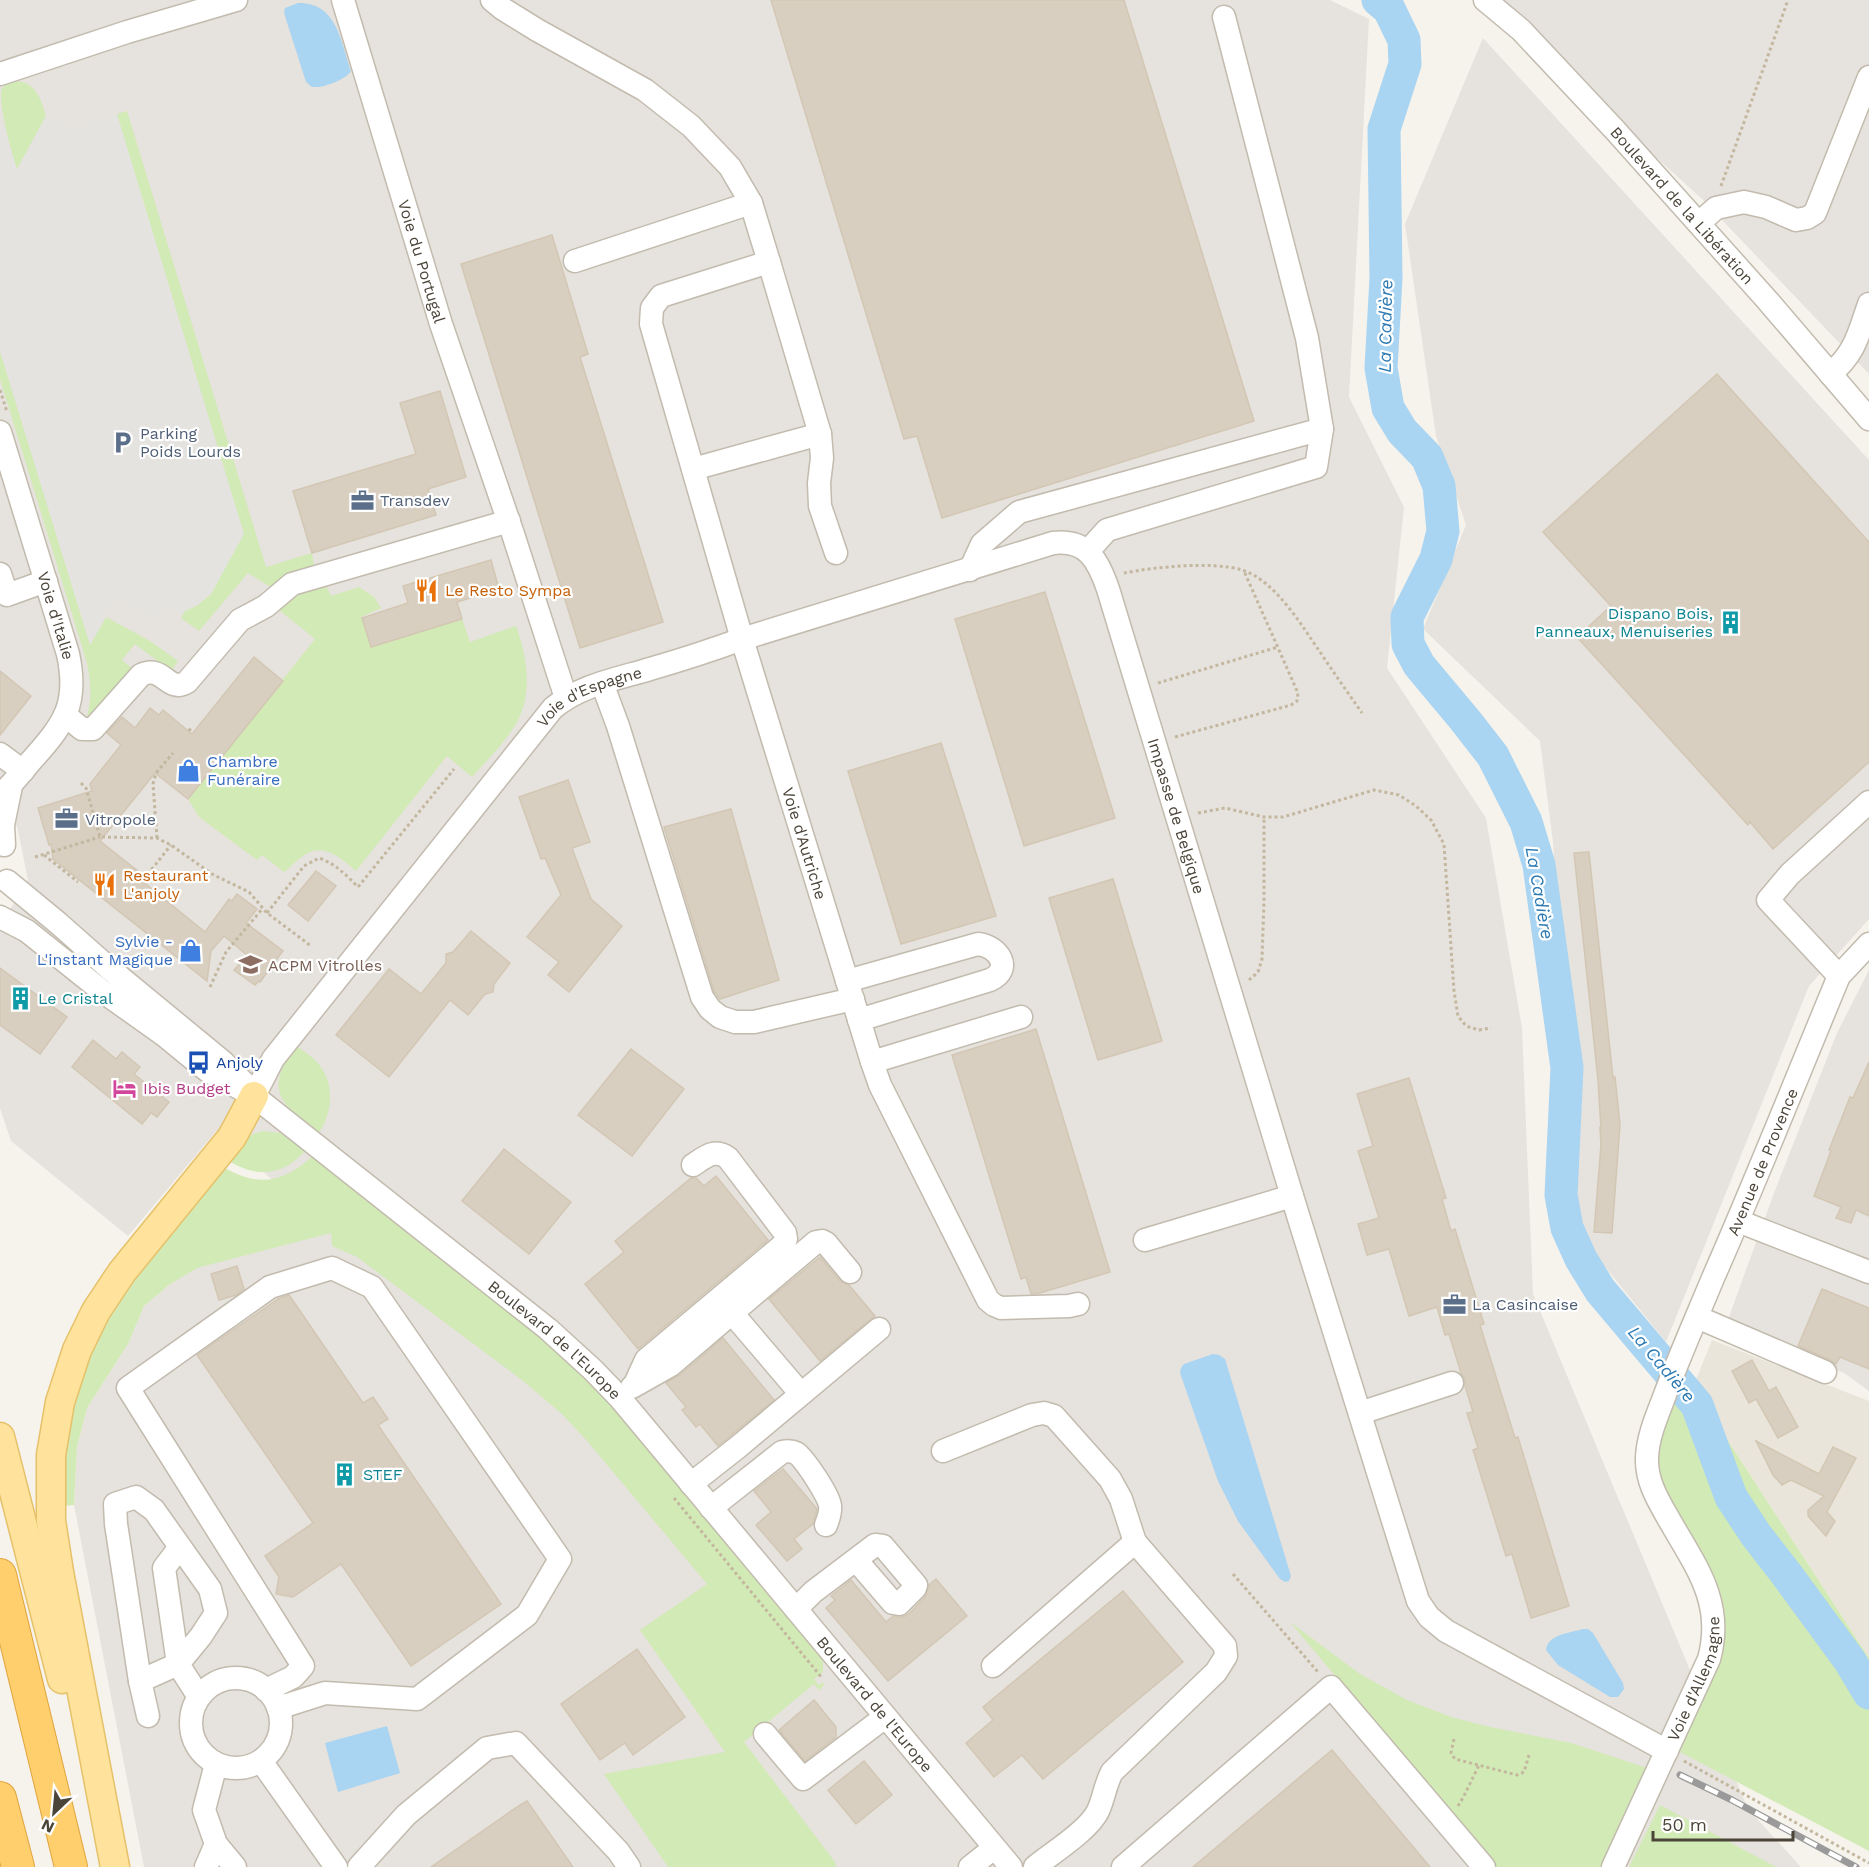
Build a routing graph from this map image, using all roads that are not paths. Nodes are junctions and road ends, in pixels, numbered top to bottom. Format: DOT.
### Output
graph roads {
  1 [pos="236,0"];
  2 [pos="343,0"];
  3 [pos="492,0"];
  4 [pos="1485,0"];
  5 [pos="1224,17"];
  6 [pos="0,74"];
  7 [pos="1869,77"];
  8 [pos="751,203"];
  9 [pos="1699,223"];
  10 [pos="575,261"];
  11 [pos="769,262"];
  12 [pos="1869,304"];
  13 [pos="1830,374"];
  14 [pos="1869,419"];
  15 [pos="1322,429"];
  16 [pos="0,432"];
  17 [pos="820,434"];
  18 [pos="693,470"];
  19 [pos="509,521"];
  20 [pos="1088,551"];
  21 [pos="836,553"];
  22 [pos="970,570"];
  23 [pos="0,574"];
  24 [pos="46,581"];
  25 [pos="2,596"];
  26 [pos="742,639"];
  27 [pos="602,683"];
  28 [pos="566,698"];
  29 [pos="65,715"];
  30 [pos="0,754"];
  31 [pos="12,784"];
  32 [pos="1869,802"];
  33 [pos="2,842"];
  34 [pos="3,886"];
  35 [pos="0,917"];
  36 [pos="1869,944"];
  37 [pos="1839,976"];
  38 [pos="853,1000"];
  39 [pos="1021,1017"];
  40 [pos="869,1054"];
  41 [pos="254,1096"];
  42 [pos="693,1165"];
  43 [pos="1292,1196"];
  44 [pos="1738,1221"];
  45 [pos="1145,1240"];
  46 [pos="850,1272"];
  47 [pos="1869,1272"];
  48 [pos="1078,1304"];
  49 [pos="732,1312"];
  50 [pos="1697,1317"];
  51 [pos="879,1329"];
  52 [pos="1825,1372"];
  53 [pos="1452,1383"];
  54 [pos="1667,1389"];
  55 [pos="627,1391"];
  56 [pos="801,1394"];
  57 [pos="1360,1413"];
  58 [pos="0,1437"];
  59 [pos="943,1450"];
  60 [pos="681,1489"];
  61 [pos="711,1508"];
  62 [pos="826,1525"];
  63 [pos="1135,1542"];
  64 [pos="180,1547"];
  65 [pos="856,1560"];
  66 [pos="0,1575"];
  67 [pos="796,1609"];
  68 [pos="178,1664"];
  69 [pos="993,1666"];
  70 [pos="140,1680"];
  71 [pos="199,1697"];
  72 [pos="272,1699"];
  73 [pos="148,1716"];
  74 [pos="885,1717"];
  75 [pos="765,1734"];
  76 [pos="1667,1751"];
  77 [pos="261,1761"];
  78 [pos="216,1764"];
  79 [pos="0,1798"];
  80 [pos="216,1844"];
  81 [pos="994,1848"];
  82 [pos="18,1867"];
  83 [pos="71,1867"];
  84 [pos="110,1867"];
  85 [pos="115,1867"];
  86 [pos="206,1867"];
  87 [pos="235,1867"];
  88 [pos="336,1867"];
  89 [pos="359,1867"];
  90 [pos="629,1867"];
  91 [pos="970,1867"];
  92 [pos="1011,1867"];
  93 [pos="1035,1867"];
  94 [pos="1123,1867"];
  95 [pos="1484,1867"];
  96 [pos="1613,1867"];
  1 -- 6 [label="street"];
  2 -- 19 [label="street, Voie du Portugal"];
  3 -- 8 [label="street"];
  4 -- 9 [label="street, Boulevard de la Libération"];
  5 -- 15 [label="street"];
  7 -- 9 [label="street"];
  8 -- 10 [label="street"];
  8 -- 11 [label="street"];
  9 -- 13 [label="street, Boulevard de la Libération"];
  11 -- 17 [label="street"];
  11 -- 18 [label="street, Voie d'Autriche"];
  12 -- 13 [label="street"];
  13 -- 14 [label="street, Boulevard de la Libération"];
  15 -- 20 [label="street"];
  15 -- 22 [label="street"];
  16 -- 24 [label="street, Voie d'Italie"];
  17 -- 18 [label="street"];
  17 -- 21 [label="street"];
  18 -- 26 [label="street, Voie d'Autriche"];
  19 -- 28 [label="street, Voie du Portugal"];
  19 -- 29 [label="street"];
  20 -- 22 [label="street, Voie d'Espagne"];
  20 -- 43 [label="street, Impasse de Belgique"];
  22 -- 26 [label="street, Voie d'Espagne"];
  23 -- 25 [label="street"];
  24 -- 25 [label="street"];
  24 -- 29 [label="street, Voie d'Italie"];
  26 -- 27 [label="street, Voie d'Espagne"];
  26 -- 38 [label="street, Voie d'Autriche"];
  27 -- 28 [label="street, Voie d'Espagne"];
  27 -- 38 [label="street"];
  28 -- 41 [label="street, Voie d'Espagne"];
  29 -- 31 [label="street, Voie d'Italie"];
  30 -- 31 [label="street"];
  31 -- 33 [label="street, Voie d'Italie"];
  32 -- 37 [label="street"];
  33 -- 34 [label="street, Voie d'Italie"];
  34 -- 41 [label="street"];
  35 -- 41 [label="street, Boulevard de l'Europe"];
  36 -- 37 [label="street, Avenue de Provence"];
  37 -- 44 [label="street, Avenue de Provence"];
  38 -- 38 [label="street"];
  38 -- 40 [label="street, Voie d'Autriche"];
  39 -- 40 [label="street"];
  40 -- 48 [label="street, Voie d'Autriche"];
  41 -- 55 [label="street, Boulevard de l'Europe"];
  41 -- 85 [label="main road"];
  42 -- 55 [label="street"];
  43 -- 45 [label="street"];
  43 -- 57 [label="street, Impasse de Belgique"];
  44 -- 47 [label="street"];
  44 -- 50 [label="street, Avenue de Provence"];
  46 -- 49 [label="street"];
  49 -- 55 [label="street"];
  49 -- 56 [label="street"];
  50 -- 52 [label="street"];
  50 -- 54 [label="street, Avenue de Provence"];
  51 -- 56 [label="street"];
  53 -- 57 [label="street"];
  54 -- 76 [label="street, Voie d'Allemagne"];
  55 -- 60 [label="street, Boulevard de l'Europe"];
  56 -- 60 [label="street"];
  57 -- 76 [label="street, Impasse de Belgique"];
  58 -- 84 [label="main road"];
  59 -- 63 [label="street"];
  60 -- 61 [label="street, Boulevard de l'Europe"];
  61 -- 62 [label="street"];
  61 -- 67 [label="street, Boulevard de l'Europe"];
  63 -- 69 [label="street"];
  63 -- 93 [label="street"];
  64 -- 68 [label="street"];
  64 -- 68 [label="street"];
  64 -- 70 [label="street"];
  65 -- 67 [label="street"];
  66 -- 83 [label="highway"];
  67 -- 74 [label="street, Boulevard de l'Europe"];
  68 -- 70 [label="street"];
  68 -- 71 [label="street"];
  70 -- 73 [label="street"];
  71 -- 72 [label="street"];
  71 -- 78 [label="street"];
  72 -- 72 [label="street"];
  72 -- 77 [label="street"];
  74 -- 75 [label="street"];
  74 -- 81 [label="street, Boulevard de l'Europe"];
  76 -- 96 [label="street, Voie d'Allemagne"];
  77 -- 78 [label="street"];
  77 -- 88 [label="street"];
  78 -- 80 [label="street"];
  79 -- 82 [label="highway"];
  80 -- 86 [label="street"];
  80 -- 87 [label="street"];
  81 -- 91 [label="street"];
  81 -- 92 [label="street, Boulevard de l'Europe"];
  89 -- 90 [label="street"];
  94 -- 95 [label="street"];
}
